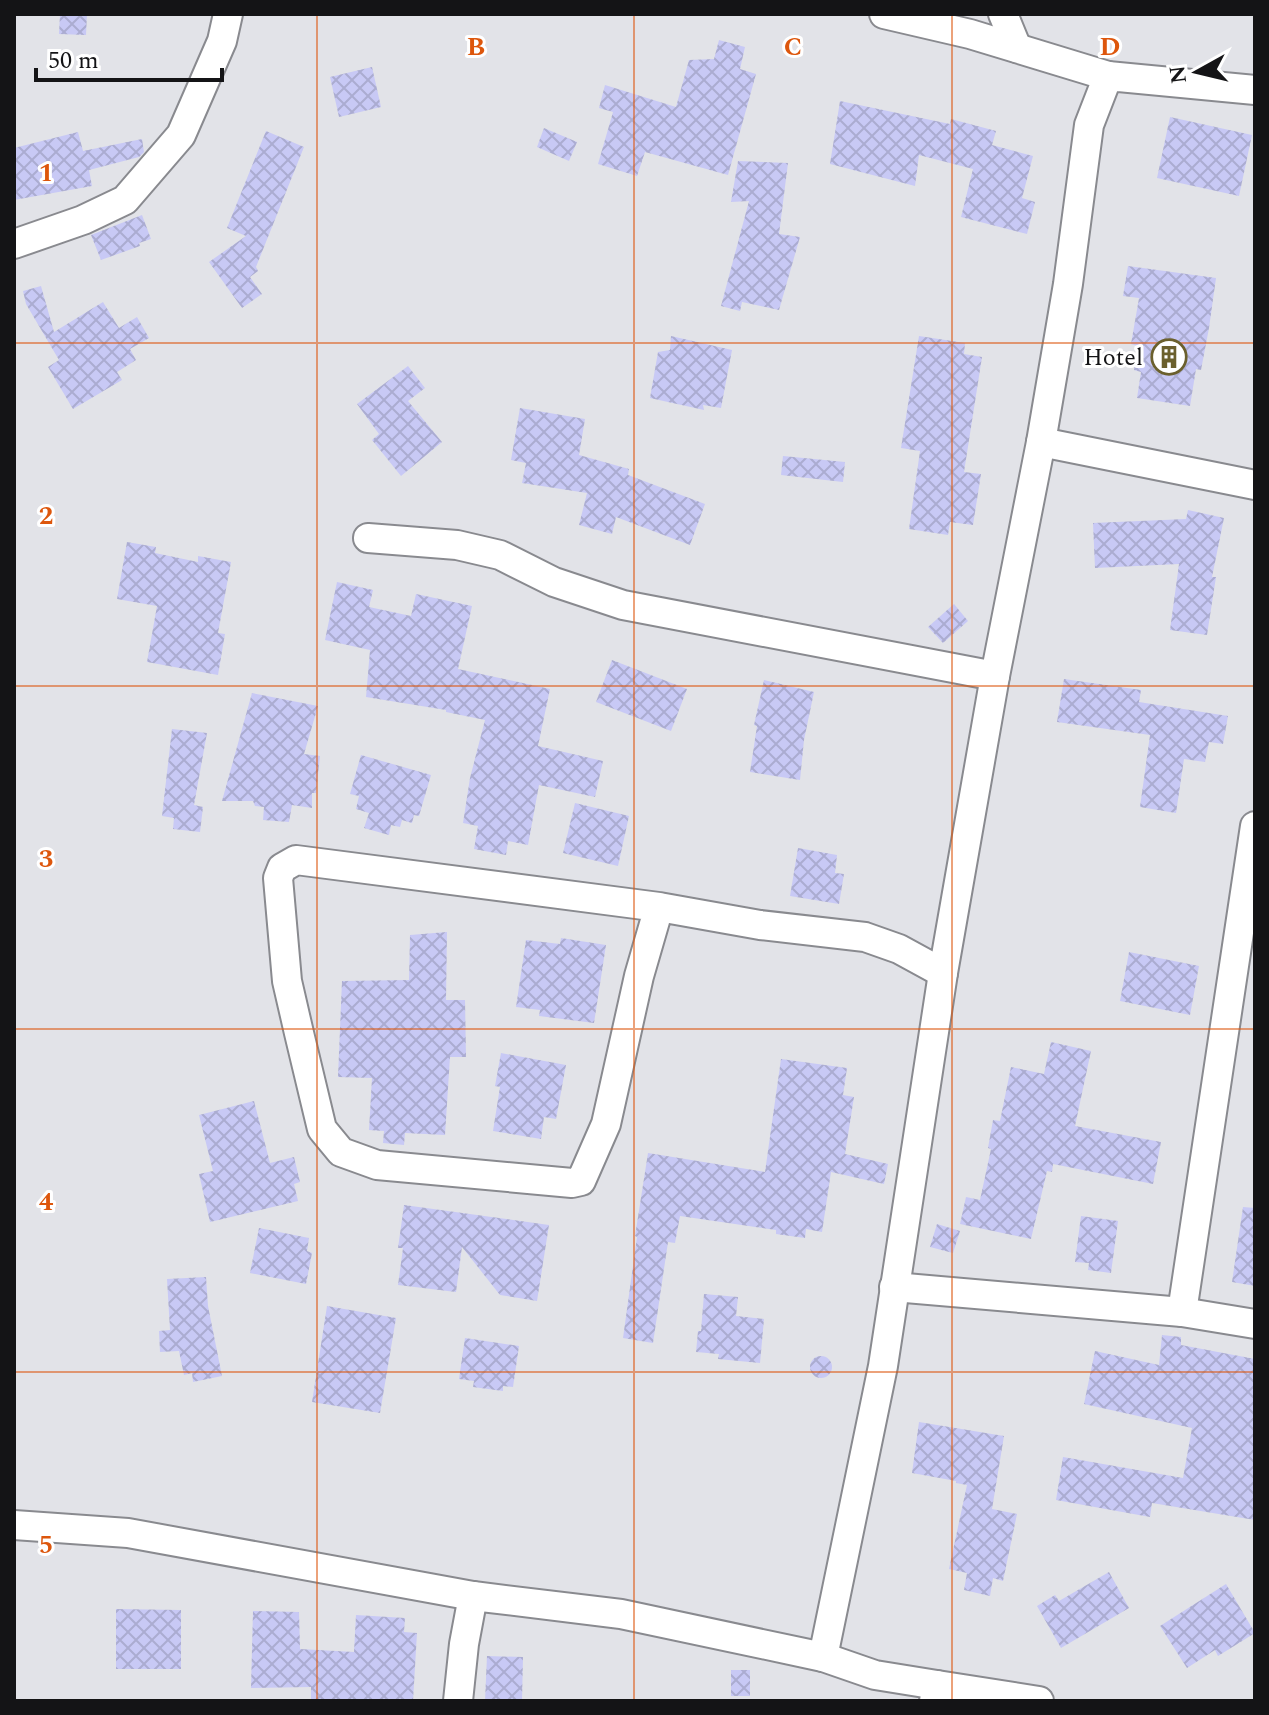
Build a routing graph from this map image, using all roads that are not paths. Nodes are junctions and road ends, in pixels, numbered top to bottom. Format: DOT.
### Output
graph roads {
  1 [pos="228,14"];
  2 [pos="884,14"];
  3 [pos="1003,14"];
  4 [pos="973,24"];
  5 [pos="1017,48"];
  6 [pos="1108,76"];
  7 [pos="1255,90"];
  8 [pos="14,244"];
  9 [pos="1041,442"];
  10 [pos="1255,485"];
  11 [pos="368,538"];
  12 [pos="995,676"];
  13 [pos="1255,826"];
  14 [pos="659,907"];
  15 [pos="943,973"];
  16 [pos="894,1287"];
  17 [pos="1182,1312"];
  18 [pos="1255,1324"];
  19 [pos="14,1525"];
  20 [pos="473,1596"];
  21 [pos="823,1657"];
  22 [pos="936,1693"];
  23 [pos="458,1701"];
  24 [pos="1039,1701"];
  1 -- 8 [label="street"];
  2 -- 4 [label="street"];
  3 -- 5 [label="street"];
  4 -- 5 [label="street"];
  5 -- 6 [label="street"];
  6 -- 7 [label="street"];
  6 -- 9 [label="street"];
  9 -- 10 [label="street"];
  9 -- 12 [label="street"];
  11 -- 12 [label="street"];
  12 -- 15 [label="street"];
  13 -- 17 [label="street"];
  14 -- 14 [label="street"];
  14 -- 15 [label="street"];
  15 -- 16 [label="street"];
  16 -- 17 [label="street"];
  16 -- 21 [label="street"];
  17 -- 18 [label="street"];
  19 -- 20 [label="street"];
  20 -- 21 [label="street"];
  20 -- 23 [label="street"];
  21 -- 22 [label="street"];
  22 -- 24 [label="street"];
}
